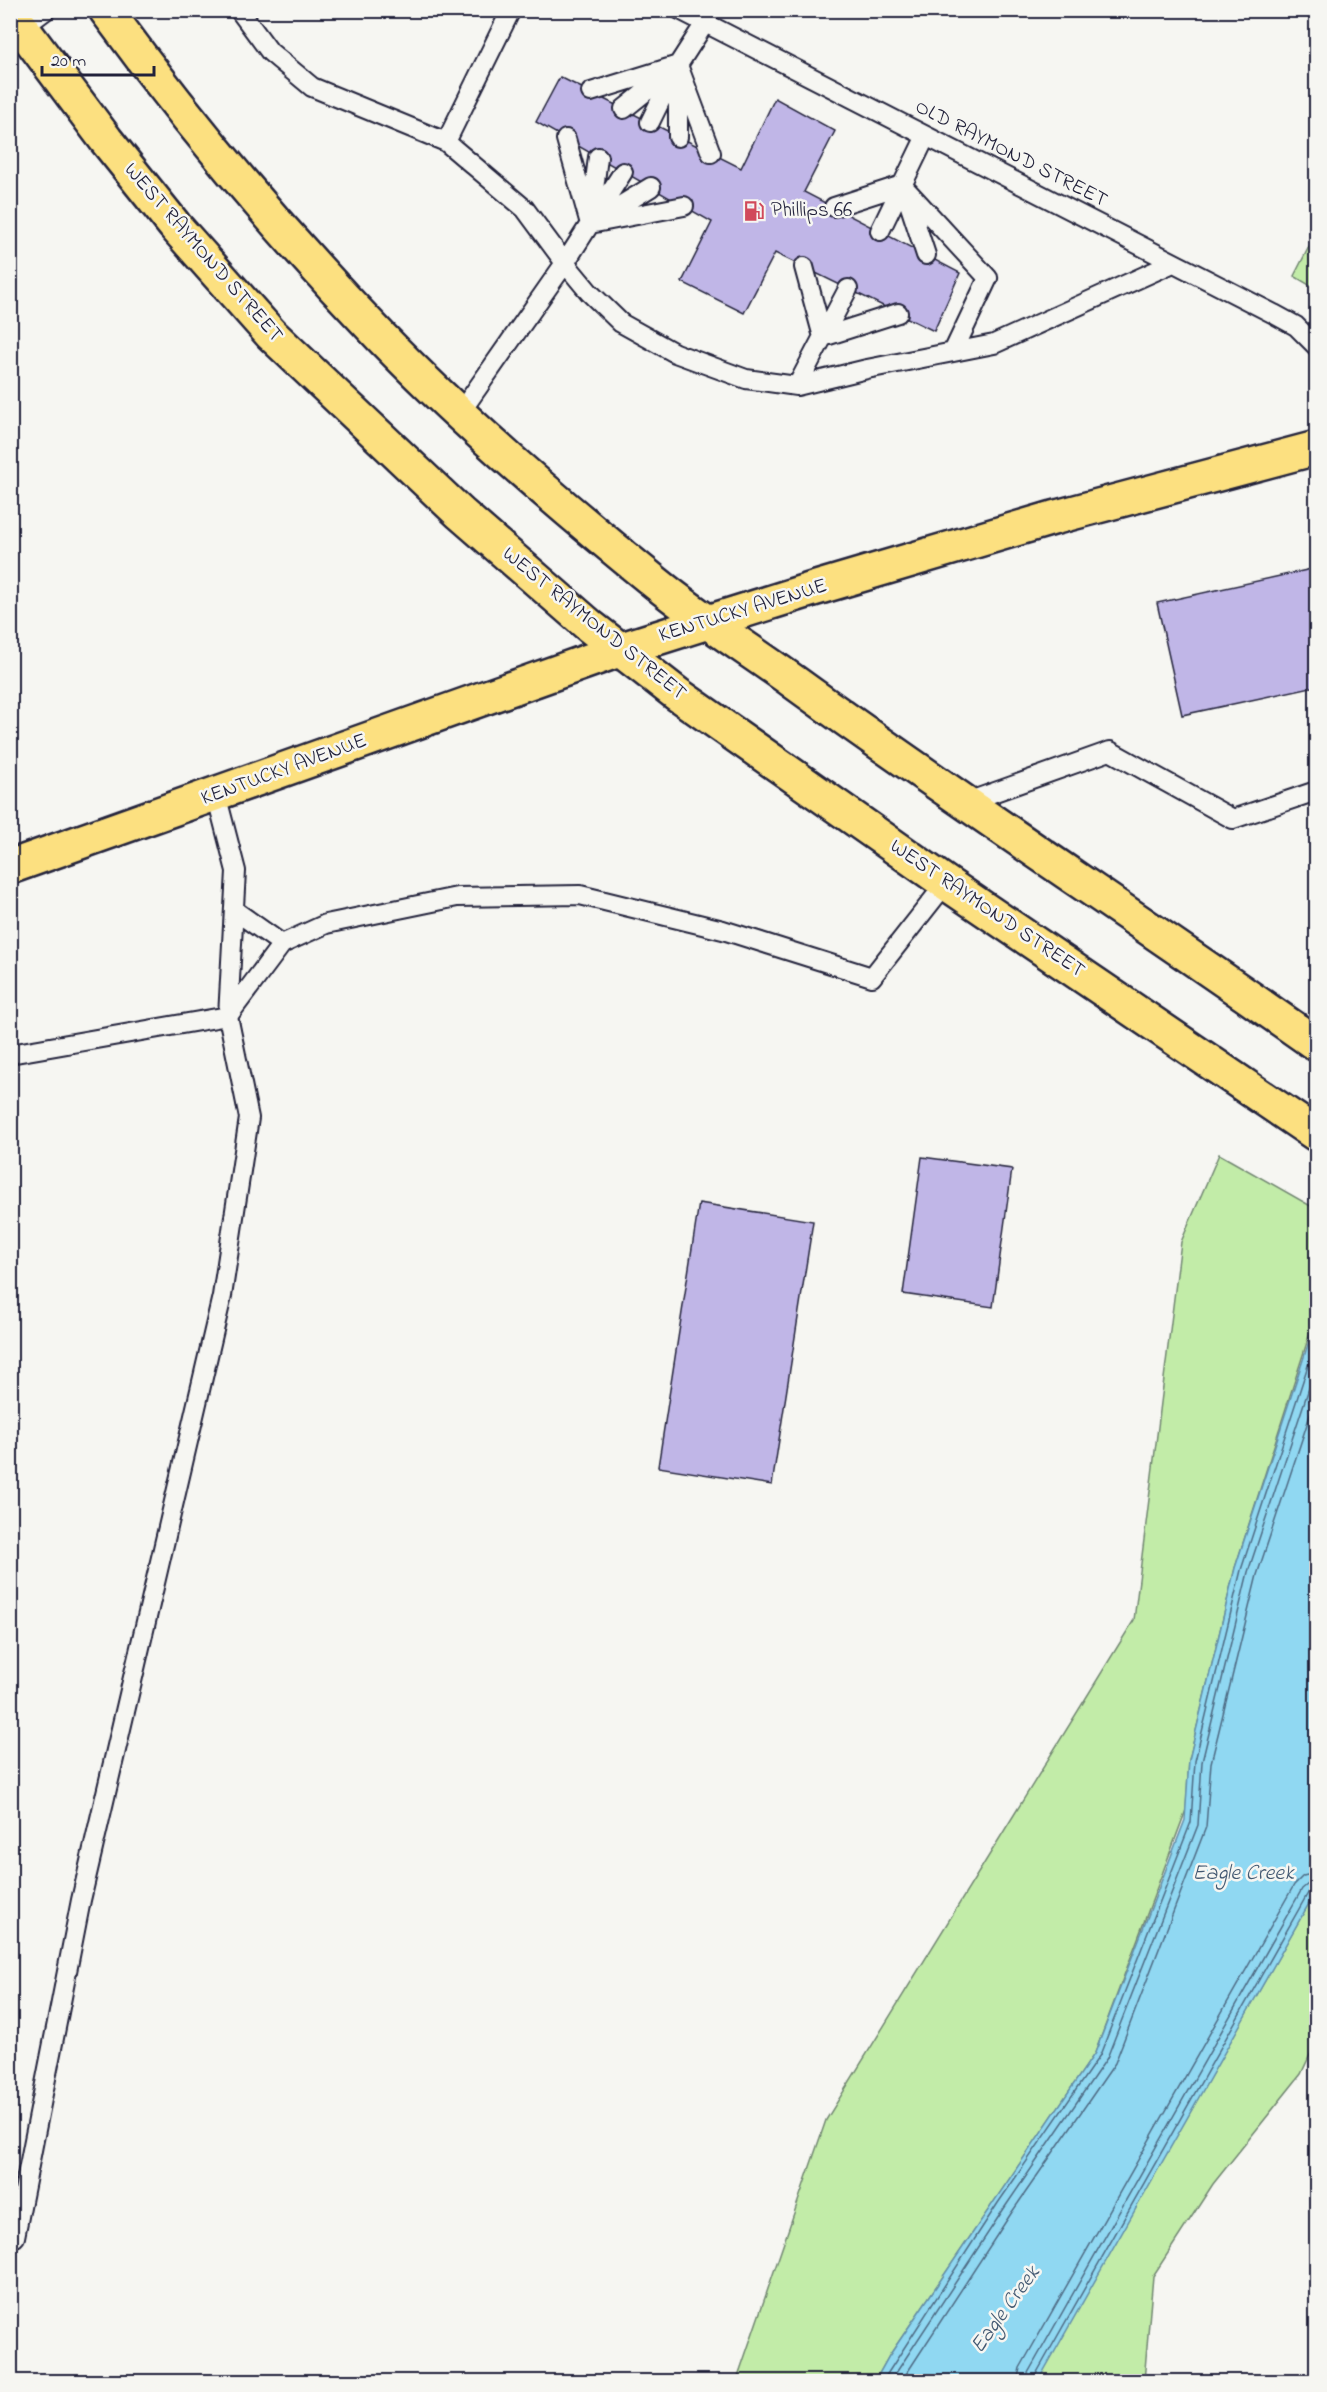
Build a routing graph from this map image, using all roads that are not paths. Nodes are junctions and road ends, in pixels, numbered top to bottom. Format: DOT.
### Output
graph roads {
  1 [pos="106,10"];
  2 [pos="239,10"];
  3 [pos="511,10"];
  4 [pos="680,10"];
  5 [pos="26,17"];
  6 [pos="705,23"];
  7 [pos="678,65"];
  8 [pos="591,92"];
  9 [pos="624,109"];
  10 [pos="650,122"];
  11 [pos="926,136"];
  12 [pos="678,137"];
  13 [pos="566,139"];
  14 [pos="446,142"];
  15 [pos="711,153"];
  16 [pos="598,157"];
  17 [pos="624,172"];
  18 [pos="902,184"];
  19 [pos="651,187"];
  20 [pos="684,206"];
  21 [pos="834,207"];
  22 [pos="590,224"];
  23 [pos="879,231"];
  24 [pos="926,255"];
  25 [pos="565,263"];
  26 [pos="1173,263"];
  27 [pos="804,267"];
  28 [pos="848,289"];
  29 [pos="898,313"];
  30 [pos="823,337"];
  31 [pos="1317,346"];
  32 [pos="953,352"];
  33 [pos="797,386"];
  34 [pos="460,413"];
  35 [pos="1317,448"];
  36 [pos="710,622"];
  37 [pos="619,650"];
  38 [pos="1317,791"];
  39 [pos="216,794"];
  40 [pos="967,802"];
  41 [pos="10,867"];
  42 [pos="946,883"];
  43 [pos="234,910"];
  44 [pos="282,944"];
  45 [pos="228,1016"];
  46 [pos="1317,1044"];
  47 [pos="10,1054"];
  48 [pos="1317,1134"];
  49 [pos="15,2237"];
  1 -- 34 [label="main road"];
  2 -- 14 [label="lane"];
  3 -- 14 [label="lane"];
  4 -- 6 [label="lane, OLD RAYMOND STREET"];
  5 -- 37 [label="main road, WEST RAYMOND STREET"];
  6 -- 7 [label="lane"];
  6 -- 11 [label="lane, OLD RAYMOND STREET"];
  7 -- 8 [label="lane"];
  7 -- 9 [label="lane"];
  7 -- 10 [label="lane"];
  7 -- 12 [label="lane"];
  7 -- 15 [label="lane"];
  11 -- 18 [label="lane"];
  11 -- 26 [label="lane, OLD RAYMOND STREET"];
  13 -- 22 [label="lane"];
  14 -- 25 [label="lane"];
  16 -- 22 [label="lane"];
  17 -- 22 [label="lane"];
  18 -- 21 [label="lane"];
  18 -- 23 [label="lane"];
  18 -- 24 [label="lane"];
  18 -- 32 [label="lane"];
  19 -- 22 [label="lane"];
  20 -- 22 [label="lane"];
  22 -- 25 [label="lane"];
  25 -- 33 [label="lane"];
  25 -- 34 [label="lane"];
  26 -- 31 [label="lane, OLD RAYMOND STREET"];
  26 -- 32 [label="lane"];
  27 -- 30 [label="lane"];
  28 -- 30 [label="lane"];
  29 -- 30 [label="lane"];
  30 -- 33 [label="lane"];
  32 -- 33 [label="lane"];
  34 -- 36 [label="main road"];
  35 -- 36 [label="main road, KENTUCKY AVENUE"];
  36 -- 37 [label="main road, KENTUCKY AVENUE"];
  36 -- 40 [label="main road"];
  37 -- 39 [label="main road, KENTUCKY AVENUE"];
  37 -- 42 [label="main road, WEST RAYMOND STREET"];
  38 -- 40 [label="lane"];
  39 -- 41 [label="main road, KENTUCKY AVENUE"];
  39 -- 43 [label="lane"];
  40 -- 46 [label="main road"];
  42 -- 44 [label="lane"];
  42 -- 48 [label="main road, WEST RAYMOND STREET"];
  43 -- 44 [label="lane"];
  43 -- 45 [label="lane"];
  44 -- 45 [label="lane"];
  45 -- 47 [label="lane"];
  45 -- 49 [label="lane"];
}
